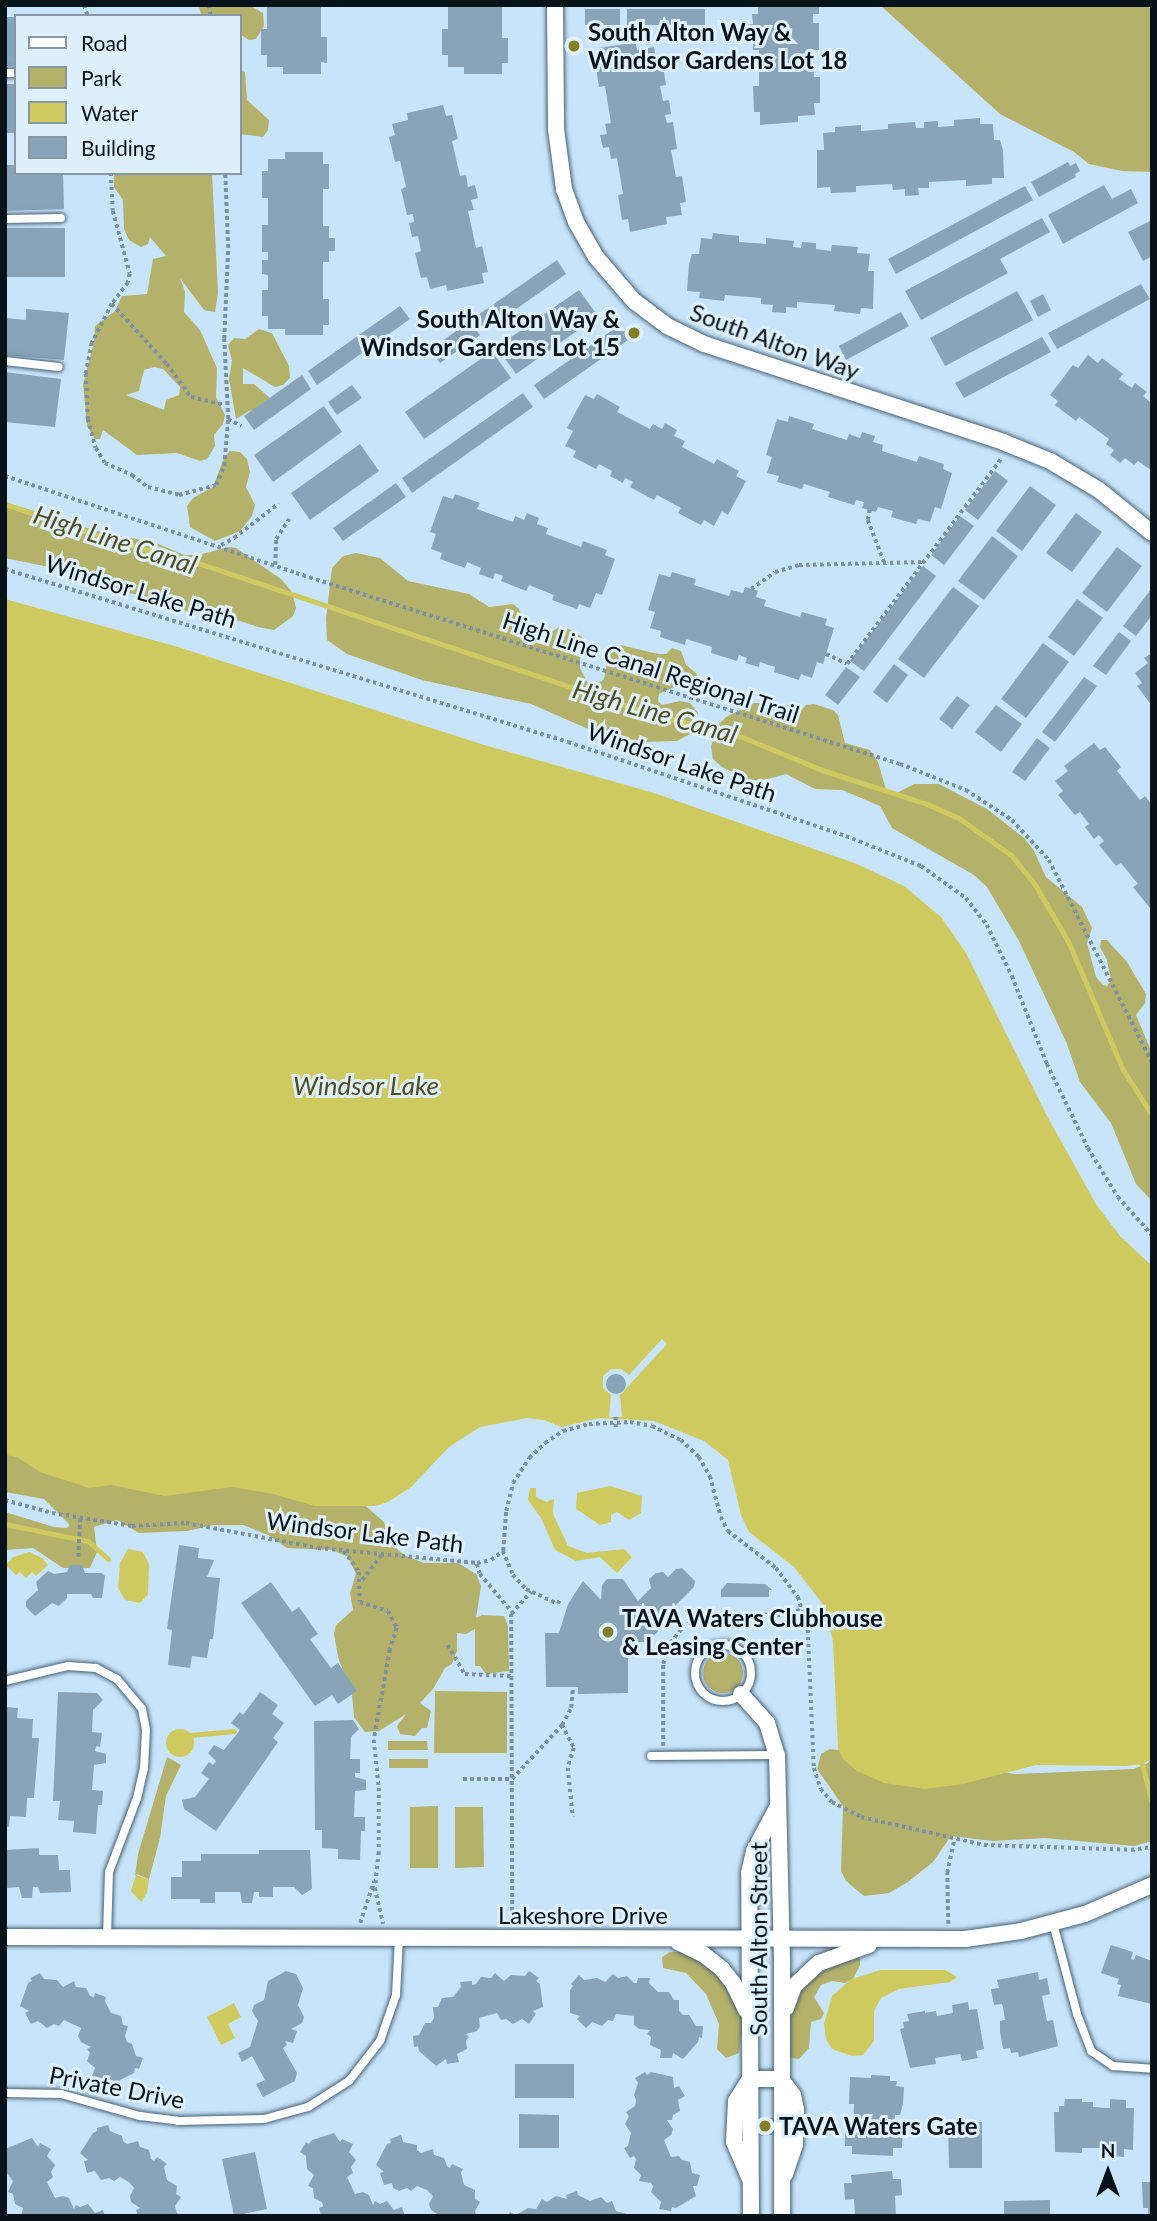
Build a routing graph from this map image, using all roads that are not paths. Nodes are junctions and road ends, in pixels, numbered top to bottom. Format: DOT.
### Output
graph roads {
  1 [pos="555,5"];
  2 [pos="61,218"];
  3 [pos="5,219"];
  4 [pos="5,361"];
  5 [pos="59,367"];
  6 [pos="1152,533"];
  7 [pos="5,1681"];
  8 [pos="741,1694"];
  9 [pos="777,1755"];
  10 [pos="651,1756"];
  11 [pos="779,1799"];
  12 [pos="1152,1885"];
  13 [pos="1053,1923"];
  14 [pos="5,1937"];
  15 [pos="107,1937"];
  16 [pos="391,1938"];
  17 [pos="669,1938"];
  18 [pos="749,1938"];
  19 [pos="782,1939"];
  20 [pos="892,1940"];
  21 [pos="782,2020"];
  22 [pos="750,2021"];
  23 [pos="1152,2069"];
  24 [pos="750,2079"];
  25 [pos="781,2079"];
  26 [pos="5,2092"];
  27 [pos="751,2216"];
  28 [pos="782,2216"];
  1 -- 6 [label="street, South Alton Way"];
  2 -- 3 [label="lane"];
  4 -- 5 [label="lane"];
  7 -- 15 [label="lane"];
  8 -- 8 [label="lane"];
  8 -- 9 [label="street, South Alton Street"];
  9 -- 10 [label="lane"];
  9 -- 11 [label="street, South Alton Street"];
  11 -- 18 [label="street, South Alton Street"];
  11 -- 19 [label="street, South Alton Street"];
  12 -- 13 [label="street, Lakeshore Drive"];
  13 -- 20 [label="street, Lakeshore Drive"];
  13 -- 23 [label="lane"];
  14 -- 15 [label="street, Lakeshore Drive"];
  15 -- 16 [label="street, Lakeshore Drive"];
  16 -- 17 [label="street, Lakeshore Drive"];
  16 -- 26 [label="lane, Private Drive"];
  17 -- 18 [label="street, Lakeshore Drive"];
  17 -- 22 [label="street"];
  18 -- 19 [label="street, Lakeshore Drive"];
  18 -- 22 [label="street, South Alton Street"];
  19 -- 20 [label="street, Lakeshore Drive"];
  19 -- 21 [label="street, South Alton Street"];
  20 -- 21 [label="street"];
  21 -- 25 [label="street, South Alton Street"];
  22 -- 24 [label="street, South Alton Street"];
  24 -- 25 [label="street"];
  24 -- 27 [label="street, South Alton Street"];
  25 -- 28 [label="street, South Alton Street"];
}
